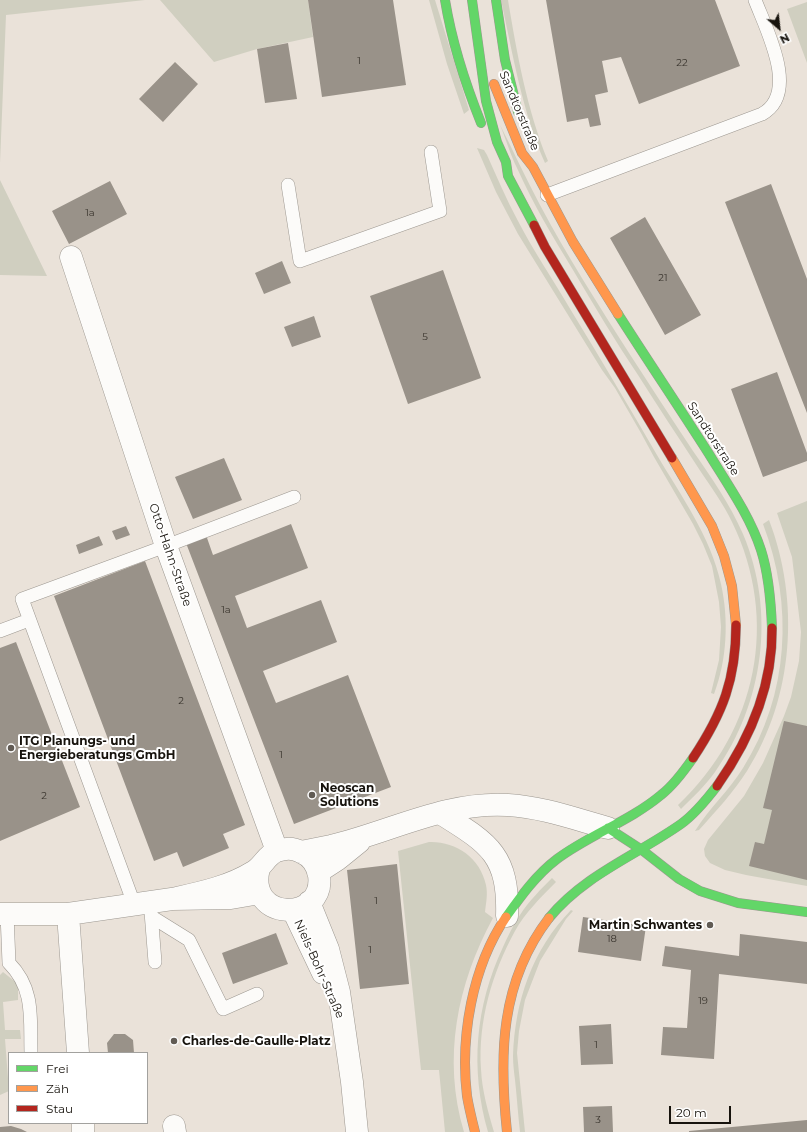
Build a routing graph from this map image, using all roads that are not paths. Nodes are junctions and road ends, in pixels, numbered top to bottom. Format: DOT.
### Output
graph roads {
  1 [pos="445,0"];
  2 [pos="472,0"];
  3 [pos="496,0"];
  4 [pos="755,0"];
  5 [pos="477,38"];
  6 [pos="521,120"];
  7 [pos="532,150"];
  8 [pos="431,152"];
  9 [pos="532,165"];
  10 [pos="508,176"];
  11 [pos="288,185"];
  12 [pos="547,195"];
  13 [pos="71,257"];
  14 [pos="294,497"];
  15 [pos="166,546"];
  16 [pos="29,620"];
  17 [pos="0,630"];
  18 [pos="440,813"];
  19 [pos="608,828"];
  20 [pos="370,834"];
  21 [pos="642,850"];
  22 [pos="277,851"];
  23 [pos="301,852"];
  24 [pos="260,868"];
  25 [pos="318,872"];
  26 [pos="260,893"];
  27 [pos="172,899"];
  28 [pos="301,906"];
  29 [pos="145,907"];
  30 [pos="807,912"];
  31 [pos="3,914"];
  32 [pos="68,914"];
  33 [pos="507,916"];
  34 [pos="155,962"];
  35 [pos="257,994"];
  36 [pos="31,1052"];
  37 [pos="78,1052"];
  38 [pos="357,1132"];
  39 [pos="475,1132"];
  40 [pos="507,1132"];
  1 -- 10 [label="main road"];
  2 -- 5 [label="main road, Sandtorstraße"];
  3 -- 6 [label="main road"];
  4 -- 12 [label="lane"];
  5 -- 9 [label="main road, Sandtorstraße"];
  5 -- 10 [label="main road, Sandtorstraße"];
  7 -- 9 [label="main road"];
  8 -- 11 [label="lane"];
  9 -- 12 [label="main road, Sandtorstraße"];
  10 -- 19 [label="main road, Sandtorstraße"];
  12 -- 21 [label="main road, Sandtorstraße"];
  13 -- 15 [label="street, Otto-Hahn-Straße"];
  14 -- 15 [label="lane"];
  15 -- 16 [label="lane"];
  15 -- 22 [label="street, Otto-Hahn-Straße"];
  16 -- 17 [label="lane"];
  16 -- 29 [label="lane"];
  18 -- 19 [label="street"];
  18 -- 20 [label="street"];
  18 -- 33 [label="street"];
  19 -- 21 [label="main road"];
  19 -- 33 [label="main road, Sandtorstraße"];
  20 -- 23 [label="street"];
  20 -- 25 [label="street"];
  21 -- 30 [label="main road"];
  21 -- 40 [label="main road, Sandtorstraße"];
  22 -- 23 [label="street"];
  22 -- 24 [label="street"];
  23 -- 25 [label="street"];
  24 -- 26 [label="street"];
  24 -- 27 [label="street"];
  25 -- 28 [label="street"];
  26 -- 27 [label="street"];
  26 -- 28 [label="street"];
  27 -- 29 [label="street"];
  28 -- 38 [label="street, Niels-Bohr-Straße"];
  29 -- 32 [label="street"];
  29 -- 34 [label="lane"];
  29 -- 35 [label="lane"];
  31 -- 32 [label="street"];
  31 -- 36 [label="lane"];
  32 -- 37 [label="street"];
  33 -- 39 [label="main road, Sandtorstraße"];
}
